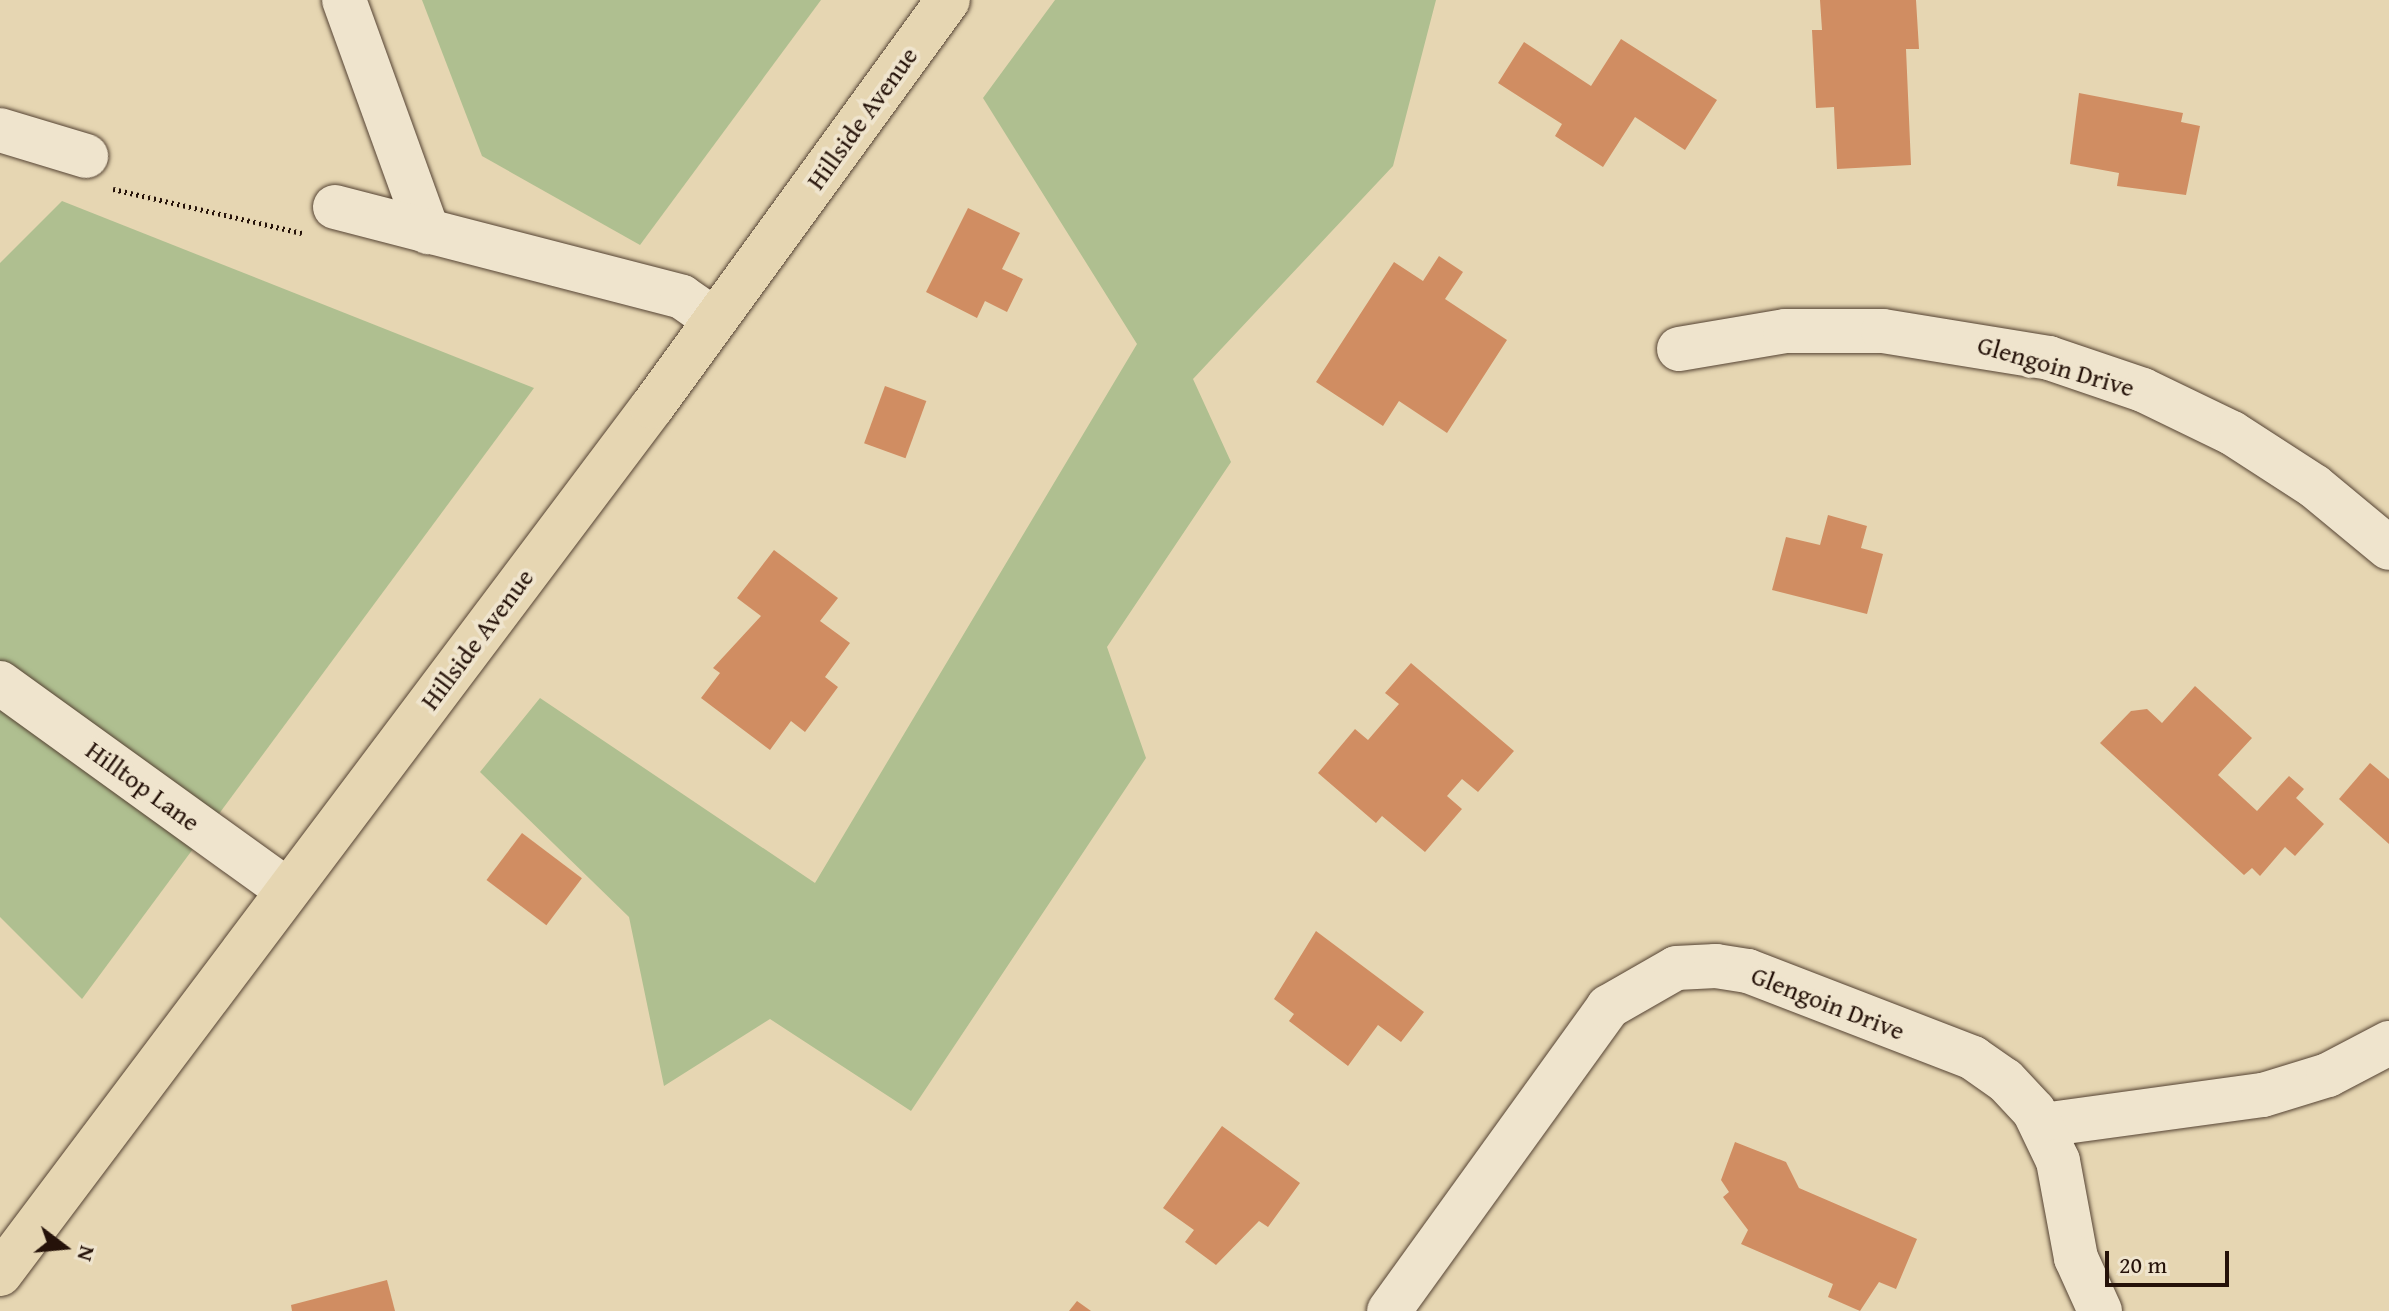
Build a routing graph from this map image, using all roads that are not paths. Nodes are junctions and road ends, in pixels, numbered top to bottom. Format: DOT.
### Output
graph roads {
  1 [pos="344,0"];
  2 [pos="948,0"];
  3 [pos="0,130"];
  4 [pos="97,172"];
  5 [pos="321,220"];
  6 [pos="428,232"];
  7 [pos="715,320"];
  8 [pos="1679,349"];
  9 [pos="2389,548"];
  10 [pos="0,683"];
  11 [pos="286,889"];
  12 [pos="2389,1043"];
  13 [pos="2043,1125"];
  14 [pos="0,1274"];
  15 [pos="1389,1311"];
  16 [pos="2100,1311"];
  1 -- 6 [label="street"];
  2 -- 7 [label="main road, Hillside Avenue"];
  3 -- 4 [label="street"];
  5 -- 6 [label="street"];
  6 -- 7 [label="street"];
  7 -- 11 [label="main road, Hillside Avenue"];
  8 -- 9 [label="street, Glengoin Drive"];
  10 -- 11 [label="street, Hilltop Lane"];
  11 -- 14 [label="main road, Hillside Avenue"];
  12 -- 13 [label="street"];
  13 -- 15 [label="street, Glengoin Drive"];
  13 -- 16 [label="street, Glengoin Drive"];
}
